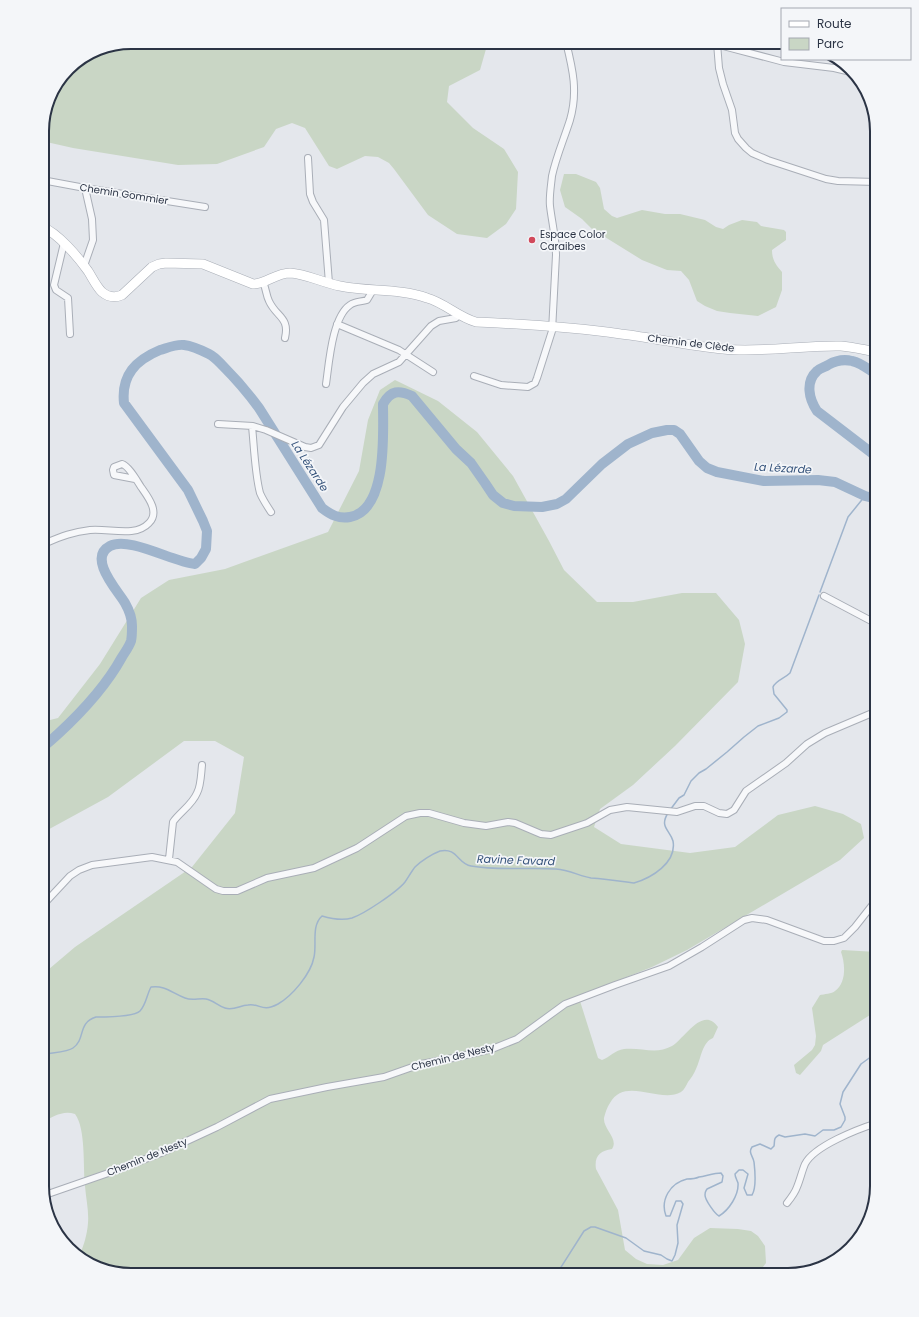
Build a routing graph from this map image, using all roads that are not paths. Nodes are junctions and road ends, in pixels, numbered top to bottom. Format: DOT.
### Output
graph roads {
  1 [pos="568,49"];
  2 [pos="717,49"];
  3 [pos="734,49"];
  4 [pos="843,70"];
  5 [pos="308,158"];
  6 [pos="49,181"];
  7 [pos="870,182"];
  8 [pos="85,188"];
  9 [pos="205,207"];
  10 [pos="49,232"];
  11 [pos="64,243"];
  12 [pos="84,266"];
  13 [pos="263,282"];
  14 [pos="329,283"];
  15 [pos="373,290"];
  16 [pos="459,315"];
  17 [pos="337,324"];
  18 [pos="553,326"];
  19 [pos="70,334"];
  20 [pos="285,338"];
  21 [pos="870,350"];
  22 [pos="406,354"];
  23 [pos="433,372"];
  24 [pos="474,376"];
  25 [pos="326,384"];
  26 [pos="218,424"];
  27 [pos="252,426"];
  28 [pos="136,479"];
  29 [pos="271,512"];
  30 [pos="49,541"];
  31 [pos="824,596"];
  32 [pos="870,620"];
  33 [pos="870,714"];
  34 [pos="202,765"];
  35 [pos="169,859"];
  36 [pos="49,899"];
  37 [pos="870,908"];
  38 [pos="870,1125"];
  39 [pos="50,1193"];
  40 [pos="787,1203"];
  1 -- 18 [label="street"];
  2 -- 7 [label="street"];
  3 -- 4 [label="street"];
  5 -- 14 [label="street"];
  6 -- 8 [label="street, Chemin Gommier"];
  8 -- 9 [label="street, Chemin Gommier"];
  8 -- 12 [label="street"];
  10 -- 11 [label="main road"];
  11 -- 12 [label="main road"];
  11 -- 19 [label="street"];
  12 -- 13 [label="main road"];
  13 -- 14 [label="main road, Chemin de Clède"];
  13 -- 20 [label="street"];
  14 -- 15 [label="main road, Chemin de Clède"];
  15 -- 16 [label="main road, Chemin de Clède"];
  15 -- 17 [label="street"];
  16 -- 18 [label="main road, Chemin de Clède"];
  16 -- 22 [label="street"];
  17 -- 22 [label="street"];
  17 -- 25 [label="street"];
  18 -- 21 [label="main road, Chemin de Clède"];
  18 -- 24 [label="street"];
  22 -- 23 [label="street"];
  22 -- 27 [label="street"];
  26 -- 27 [label="street"];
  27 -- 29 [label="street"];
  28 -- 30 [label="street"];
  31 -- 32 [label="street"];
  33 -- 35 [label="street"];
  34 -- 35 [label="street"];
  35 -- 36 [label="street"];
  37 -- 39 [label="street, Chemin de Nesty"];
  38 -- 40 [label="street"];
}
